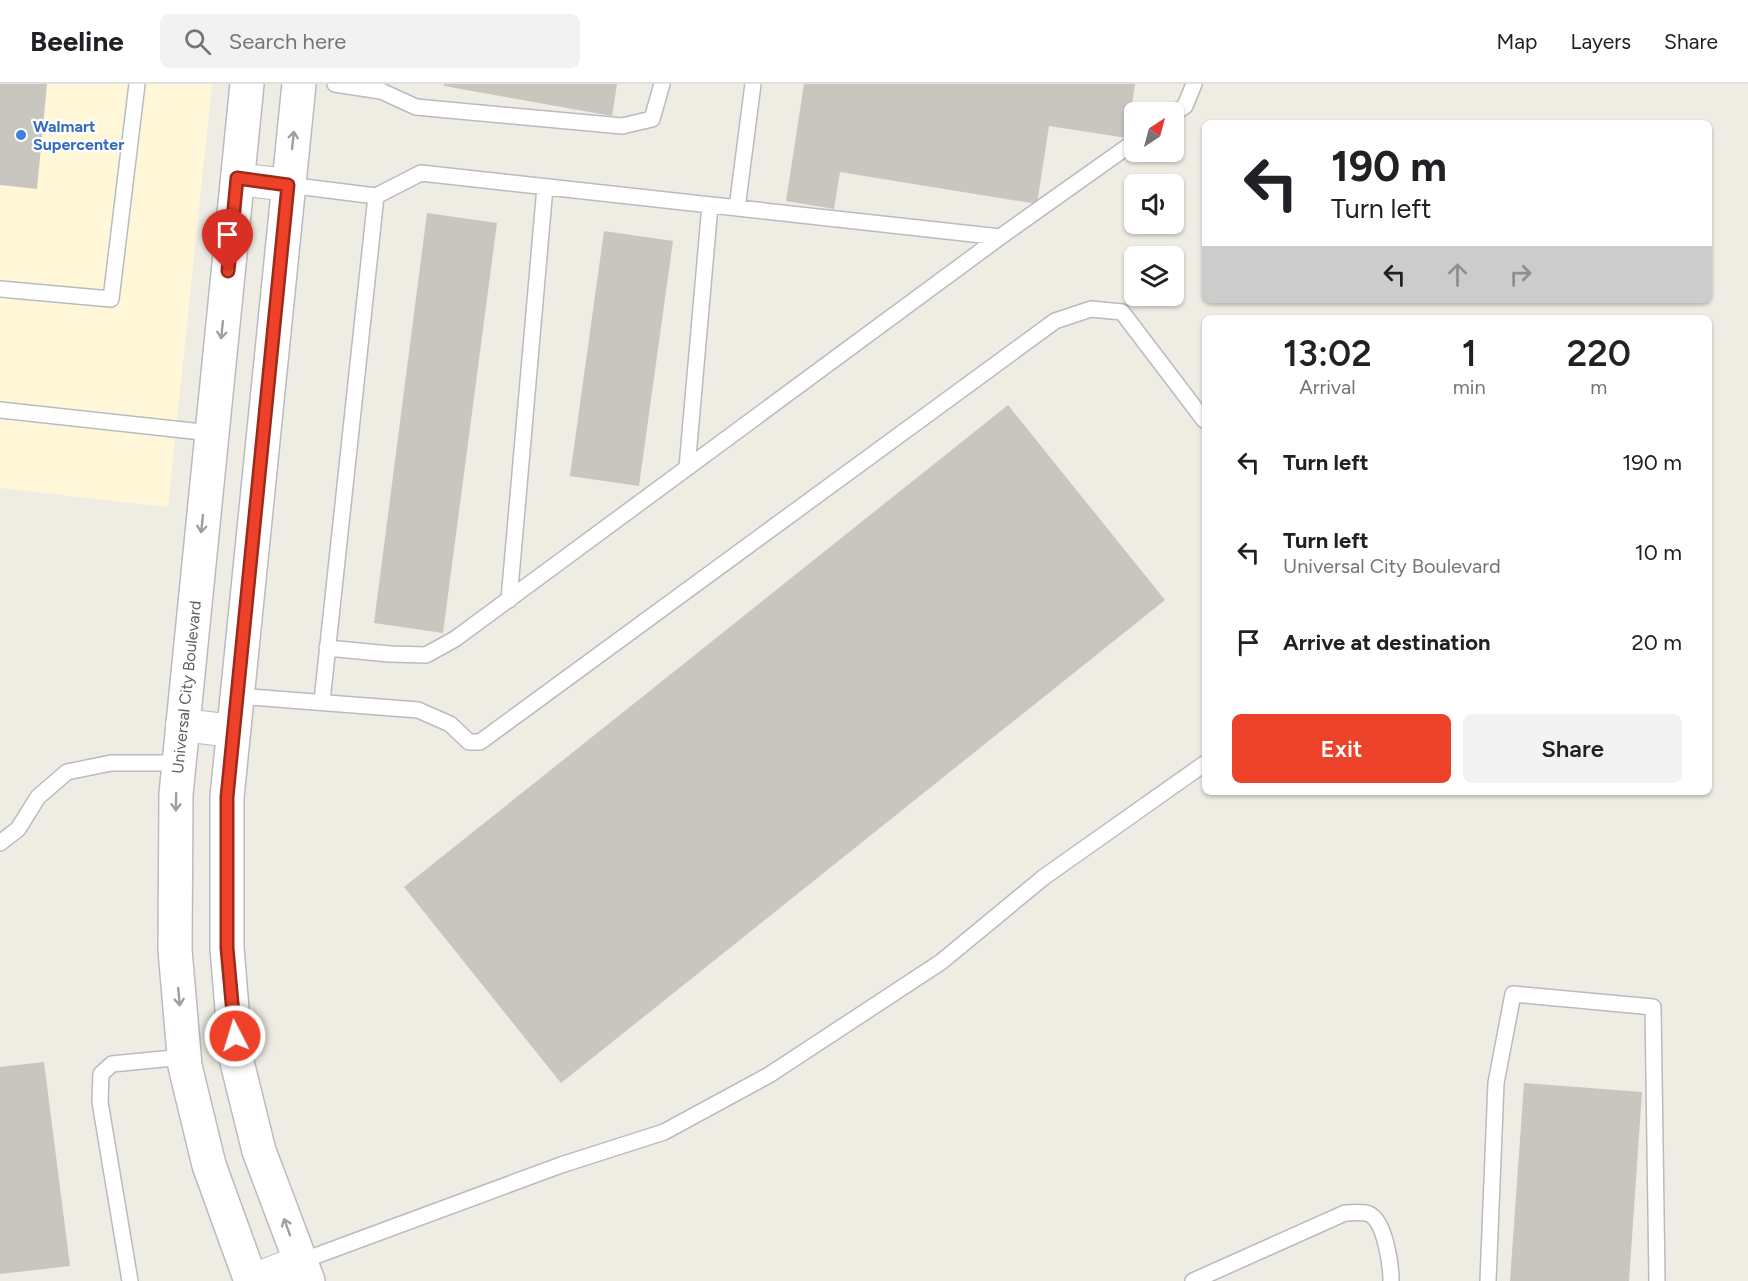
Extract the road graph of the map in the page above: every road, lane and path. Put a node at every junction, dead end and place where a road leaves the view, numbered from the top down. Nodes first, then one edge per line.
1 (137, 84) edge
2 (247, 84) edge
3 (298, 84) edge
4 (334, 84) edge
5 (662, 84) edge
6 (753, 84) edge
7 (1194, 84) edge
8 (1184, 107) edge
9 (1124, 149) edge
10 (237, 178) junction
11 (288, 185) junction
12 (545, 187) junction
13 (376, 196) junction
14 (710, 205) junction
15 (737, 208) junction
16 (1000, 237) junction
17 (0, 290) edge
18 (0, 410) edge
19 (1202, 417) edge
20 (212, 433) junction
21 (687, 468) junction
22 (509, 600) junction
23 (327, 648) junction
24 (238, 696) junction
25 (322, 701) junction
26 (182, 725) junction
27 (234, 731) junction
28 (179, 763) junction
29 (1202, 765) edge
30 (0, 843) edge
31 (184, 1057) junction
32 (304, 1271) edge
33 (130, 1281) edge
34 (251, 1281) edge
35 (1193, 1281) edge
36 (1391, 1281) edge
37 (1488, 1281) edge
38 (1657, 1281) edge

1 - 17 lane
2 - 10 street, Universal City Boulevard
11 -> 3 street
4 - 5 lane
6 - 15 lane
7 - 8 lane
9 - 16 lane
10 - 11 street
10 -> 20 street, Universal City Boulevard
11 - 13 lane
11 - 24 street
12 - 13 lane
12 - 14 lane
12 - 22 lane
13 - 23 lane
14 - 15 lane
14 - 21 lane
15 - 16 lane
16 - 21 lane
18 - 20 lane
19 - 25 lane
20 -> 26 street, Universal City Boulevard
21 - 22 lane
22 - 23 lane
23 - 25 lane
24 - 25 lane
24 - 27 street
26 - 27 street
26 - 28 street, Universal City Boulevard
32 -> 27 street
28 - 30 lane
28 -> 31 street, Universal City Boulevard
29 - 32 lane
31 - 33 lane
31 - 34 street, Universal City Boulevard
32 - 34 street
35 - 36 lane
37 - 38 lane

